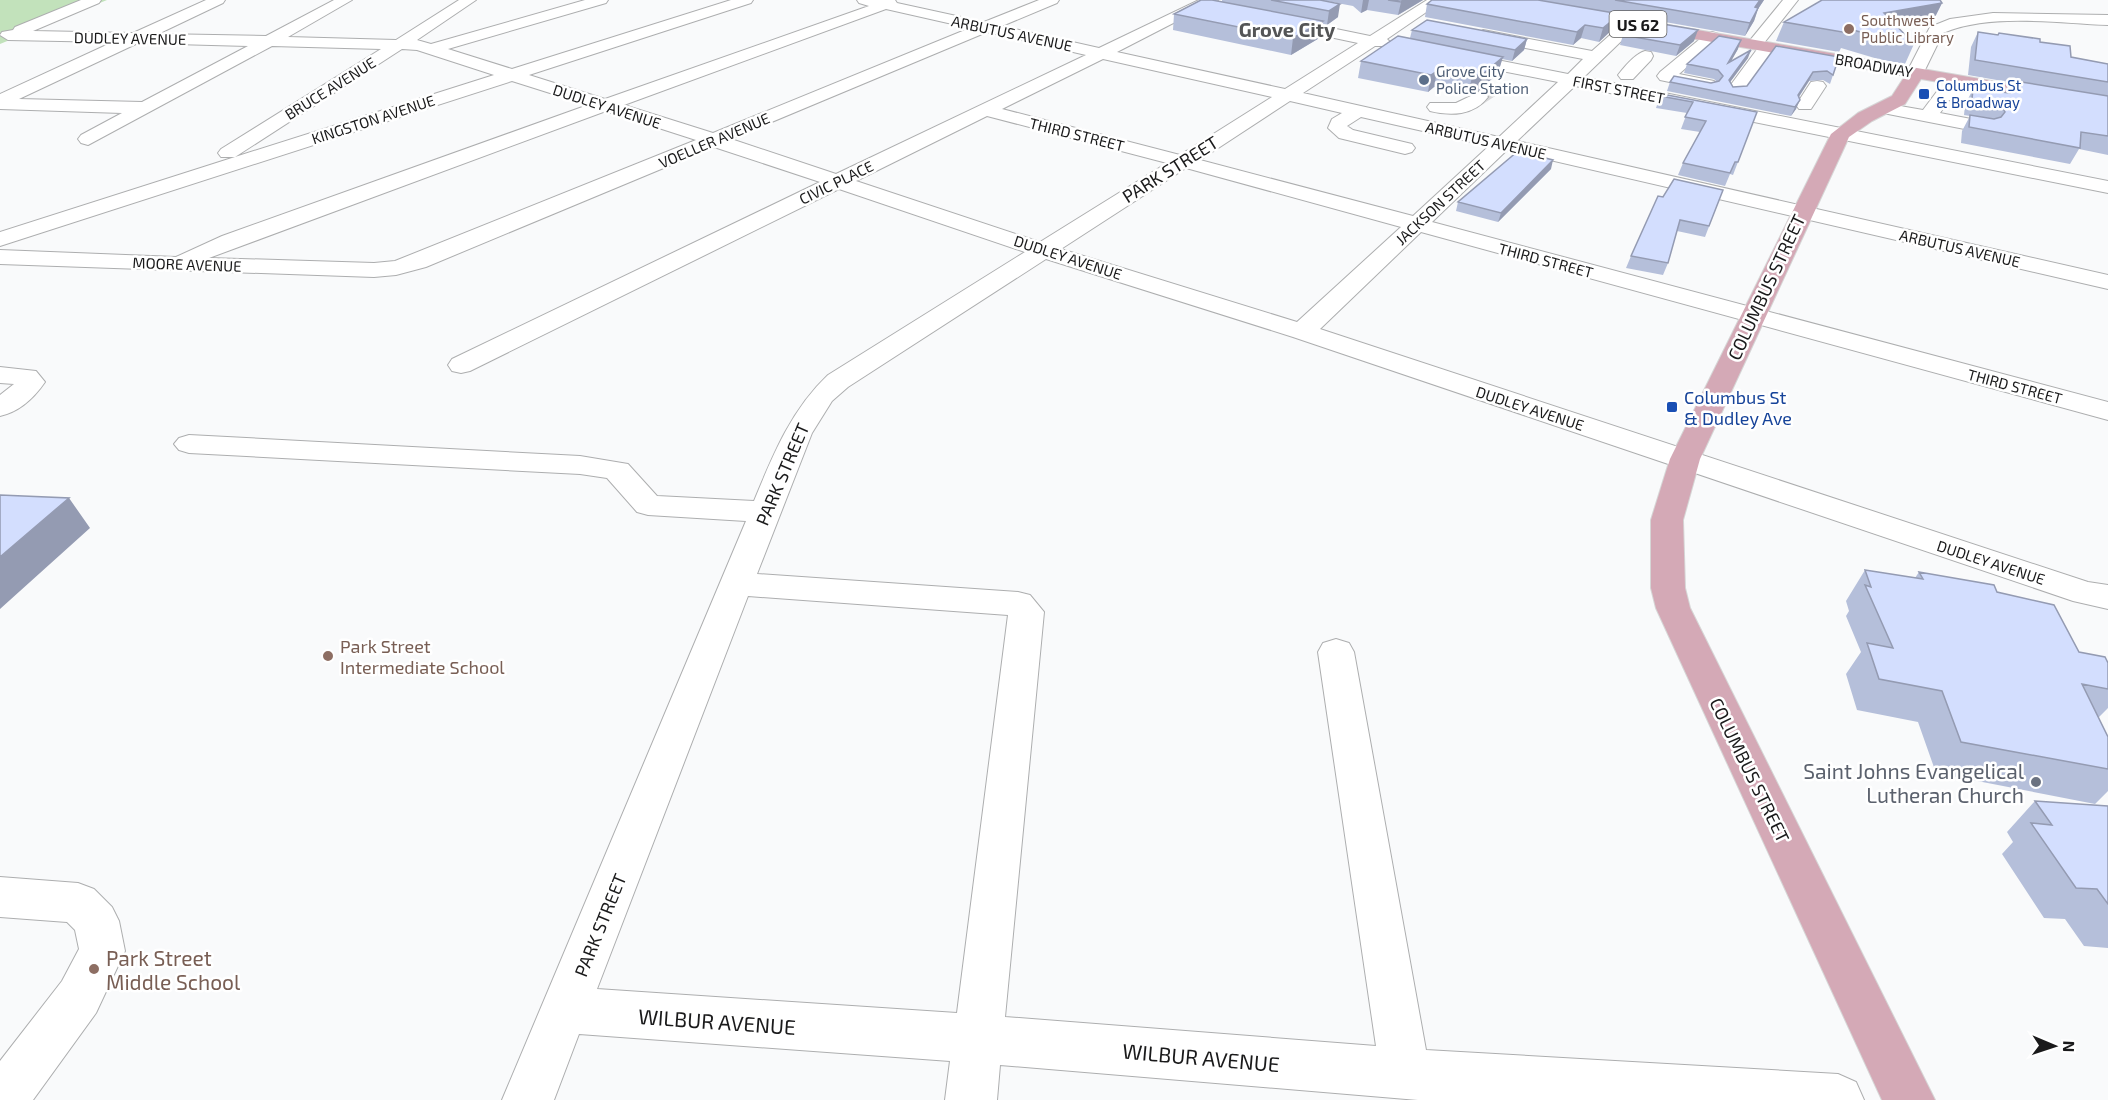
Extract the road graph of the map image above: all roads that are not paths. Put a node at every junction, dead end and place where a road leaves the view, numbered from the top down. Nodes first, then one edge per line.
1 (94, 0) edge
2 (218, 0) edge
3 (345, 0) edge
4 (469, 0) edge
5 (601, 0) edge
6 (746, 0) edge
7 (864, 0) edge
8 (1052, 0) edge
9 (1437, 0) edge
10 (1497, 0) edge
11 (1791, 0) edge
12 (893, 2) edge
13 (2036, 3) dead end
14 (1203, 4) edge
15 (2108, 11) edge
16 (1265, 14) edge
17 (1403, 16) junction
18 (2108, 20) edge
19 (1632, 23) junction
20 (1427, 24) edge
21 (985, 27) junction
22 (1472, 33) edge
23 (4, 37) edge
24 (135, 39) junction
25 (1372, 40) junction
26 (1708, 41) junction
27 (267, 42) junction
28 (400, 45) junction
29 (1395, 45) edge
30 (1761, 45) junction
31 (432, 50) junction
32 (1103, 53) junction
33 (1442, 54) edge
34 (1645, 56) edge
35 (1591, 62) junction
36 (1916, 72) junction
37 (510, 75) junction
38 (1627, 75) junction
39 (1660, 79) junction
40 (1572, 80) junction
41 (1509, 84) tunnel mouth
42 (1818, 86) edge
43 (1999, 87) junction
44 (1736, 90) junction
45 (1557, 93) junction
46 (1286, 94) junction
47 (1759, 95) edge
48 (1479, 97) tunnel mouth
49 (1413, 102) dead end
50 (0, 103) edge
51 (605, 105) junction
52 (2108, 106) edge
53 (1436, 107) junction
54 (145, 108) junction
55 (1883, 108) junction
56 (1825, 109) dead end
57 (984, 110) junction
58 (1358, 111) junction
59 (1928, 116) junction
60 (1843, 123) junction
61 (1414, 124) junction
62 (1985, 127) edge
63 (88, 139) dead end
64 (714, 140) junction
65 (1504, 144) junction
66 (1405, 148) dead end
67 (1182, 161) junction
68 (191, 177) junction
69 (836, 181) junction
70 (2108, 187) edge
71 (1802, 211) junction
72 (1415, 225) junction
73 (0, 239) edge
74 (1041, 250) junction
75 (0, 257) edge
76 (176, 264) junction
77 (374, 270) joint
78 (2108, 282) edge
79 (1752, 316) junction
80 (1302, 332) junction
81 (461, 365) dead end
82 (0, 375) edge
83 (0, 408) edge
84 (2108, 411) edge
85 (189, 444) dead end
86 (1685, 459) junction
87 (766, 512) junction
88 (736, 584) junction
89 (2108, 597) edge
90 (1336, 652) dead end
91 (0, 897) edge
92 (565, 1010) junction
93 (979, 1039) junction
94 (1406, 1074) junction
95 (2, 1100) edge
96 (528, 1100) edge
97 (970, 1100) edge
98 (1838, 1100) edge
99 (1909, 1100) edge

1 - 23 street
2 - 24 street
3 - 27 street
4 - 28 street, BRUCE AVENUE
5 - 31 street
6 - 37 street, KINGSTON AVENUE
7 - 12 street, ARBUTUS AVENUE
8 - 21 street, VOELLER AVENUE
9 - 17 street, PARK STREET
10 - 19 main road, BROADWAY / US 62
11 - 30 street
12 - 21 street, ARBUTUS AVENUE
12 - 51 street
13 - 15 street
14 - 32 street, CIVIC PLACE
16 - 25 street
17 - 20 street
17 - 25 street, PARK STREET
18 - 36 street, COLUMBUS STREET
19 - 26 main road, BROADWAY / US 62
19 - 35 street, JACKSON STREET
21 - 32 street, ARBUTUS AVENUE
21 - 64 street, VOELLER AVENUE
22 - 35 street
23 - 24 street, DUDLEY AVENUE
24 - 27 street, DUDLEY AVENUE
24 - 50 street
25 - 29 street
25 - 46 street, PARK STREET
26 - 30 main road, BROADWAY / US 62
26 - 39 street
27 - 28 street, DUDLEY AVENUE
27 - 54 street
28 - 31 street, DUDLEY AVENUE
28 - 68 street, BRUCE AVENUE
30 - 36 main road, BROADWAY / US 62
30 - 44 street
31 - 37 street, DUDLEY AVENUE
32 - 46 street, ARBUTUS AVENUE
32 - 57 street, CIVIC PLACE
33 - 40 street, FIRST STREET
34 - 38 street
35 - 38 street
35 - 40 street, JACKSON STREET
36 - 43 main road, BROADWAY / US 62
36 - 55 main road, COLUMBUS STREET
37 - 51 street, DUDLEY AVENUE
37 - 68 street, KINGSTON AVENUE
38 - 39 street
39 - 40 street, FIRST STREET
39 - 44 street
39 - 60 street, FIRST STREET
40 - 45 street, JACKSON STREET
41 - 45 street
42 - 56 street
43 - 52 main road, BROADWAY / US 62
43 - 59 street
44 - 47 street
45 - 65 street, JACKSON STREET
46 - 58 street, ARBUTUS AVENUE
46 - 67 street, PARK STREET
48 - 53 street
49 - 53 street
50 - 54 street
51 - 64 street, DUDLEY AVENUE
51 - 76 street
53 - 61 street
54 - 63 street
55 - 59 street
55 - 60 main road, COLUMBUS STREET
57 - 67 street, THIRD STREET
57 - 69 street, CIVIC PLACE
58 - 61 street, ARBUTUS AVENUE
58 - 66 street
59 - 62 street
60 - 70 street, FIRST STREET
60 - 71 main road, COLUMBUS STREET
61 - 65 street, ARBUTUS AVENUE
64 - 69 street, DUDLEY AVENUE
64 - 77 street, VOELLER AVENUE
65 - 71 street, ARBUTUS AVENUE
65 - 72 street, JACKSON STREET
67 - 72 street, THIRD STREET
67 - 74 street, PARK STREET
68 - 73 street, KINGSTON AVENUE
69 - 74 street, DUDLEY AVENUE
69 - 81 street, CIVIC PLACE
71 - 78 street, ARBUTUS AVENUE
71 - 79 main road, COLUMBUS STREET
72 - 79 street, THIRD STREET
72 - 80 street, JACKSON STREET
74 - 80 street, DUDLEY AVENUE
74 - 87 street, PARK STREET
75 - 76 street, MOORE AVENUE
76 - 77 street, MOORE AVENUE
79 - 84 street, THIRD STREET
79 - 86 main road, COLUMBUS STREET
80 - 86 street, DUDLEY AVENUE
82 - 83 street
85 - 87 street
86 - 89 street, DUDLEY AVENUE
86 - 99 main road, COLUMBUS STREET
87 - 88 street, PARK STREET
88 - 92 street, PARK STREET
88 - 93 street
90 - 94 street
91 - 95 street
92 - 93 street, WILBUR AVENUE
92 - 96 street, PARK STREET
93 - 94 street, WILBUR AVENUE
93 - 97 street
94 - 98 street, WILBUR AVENUE

